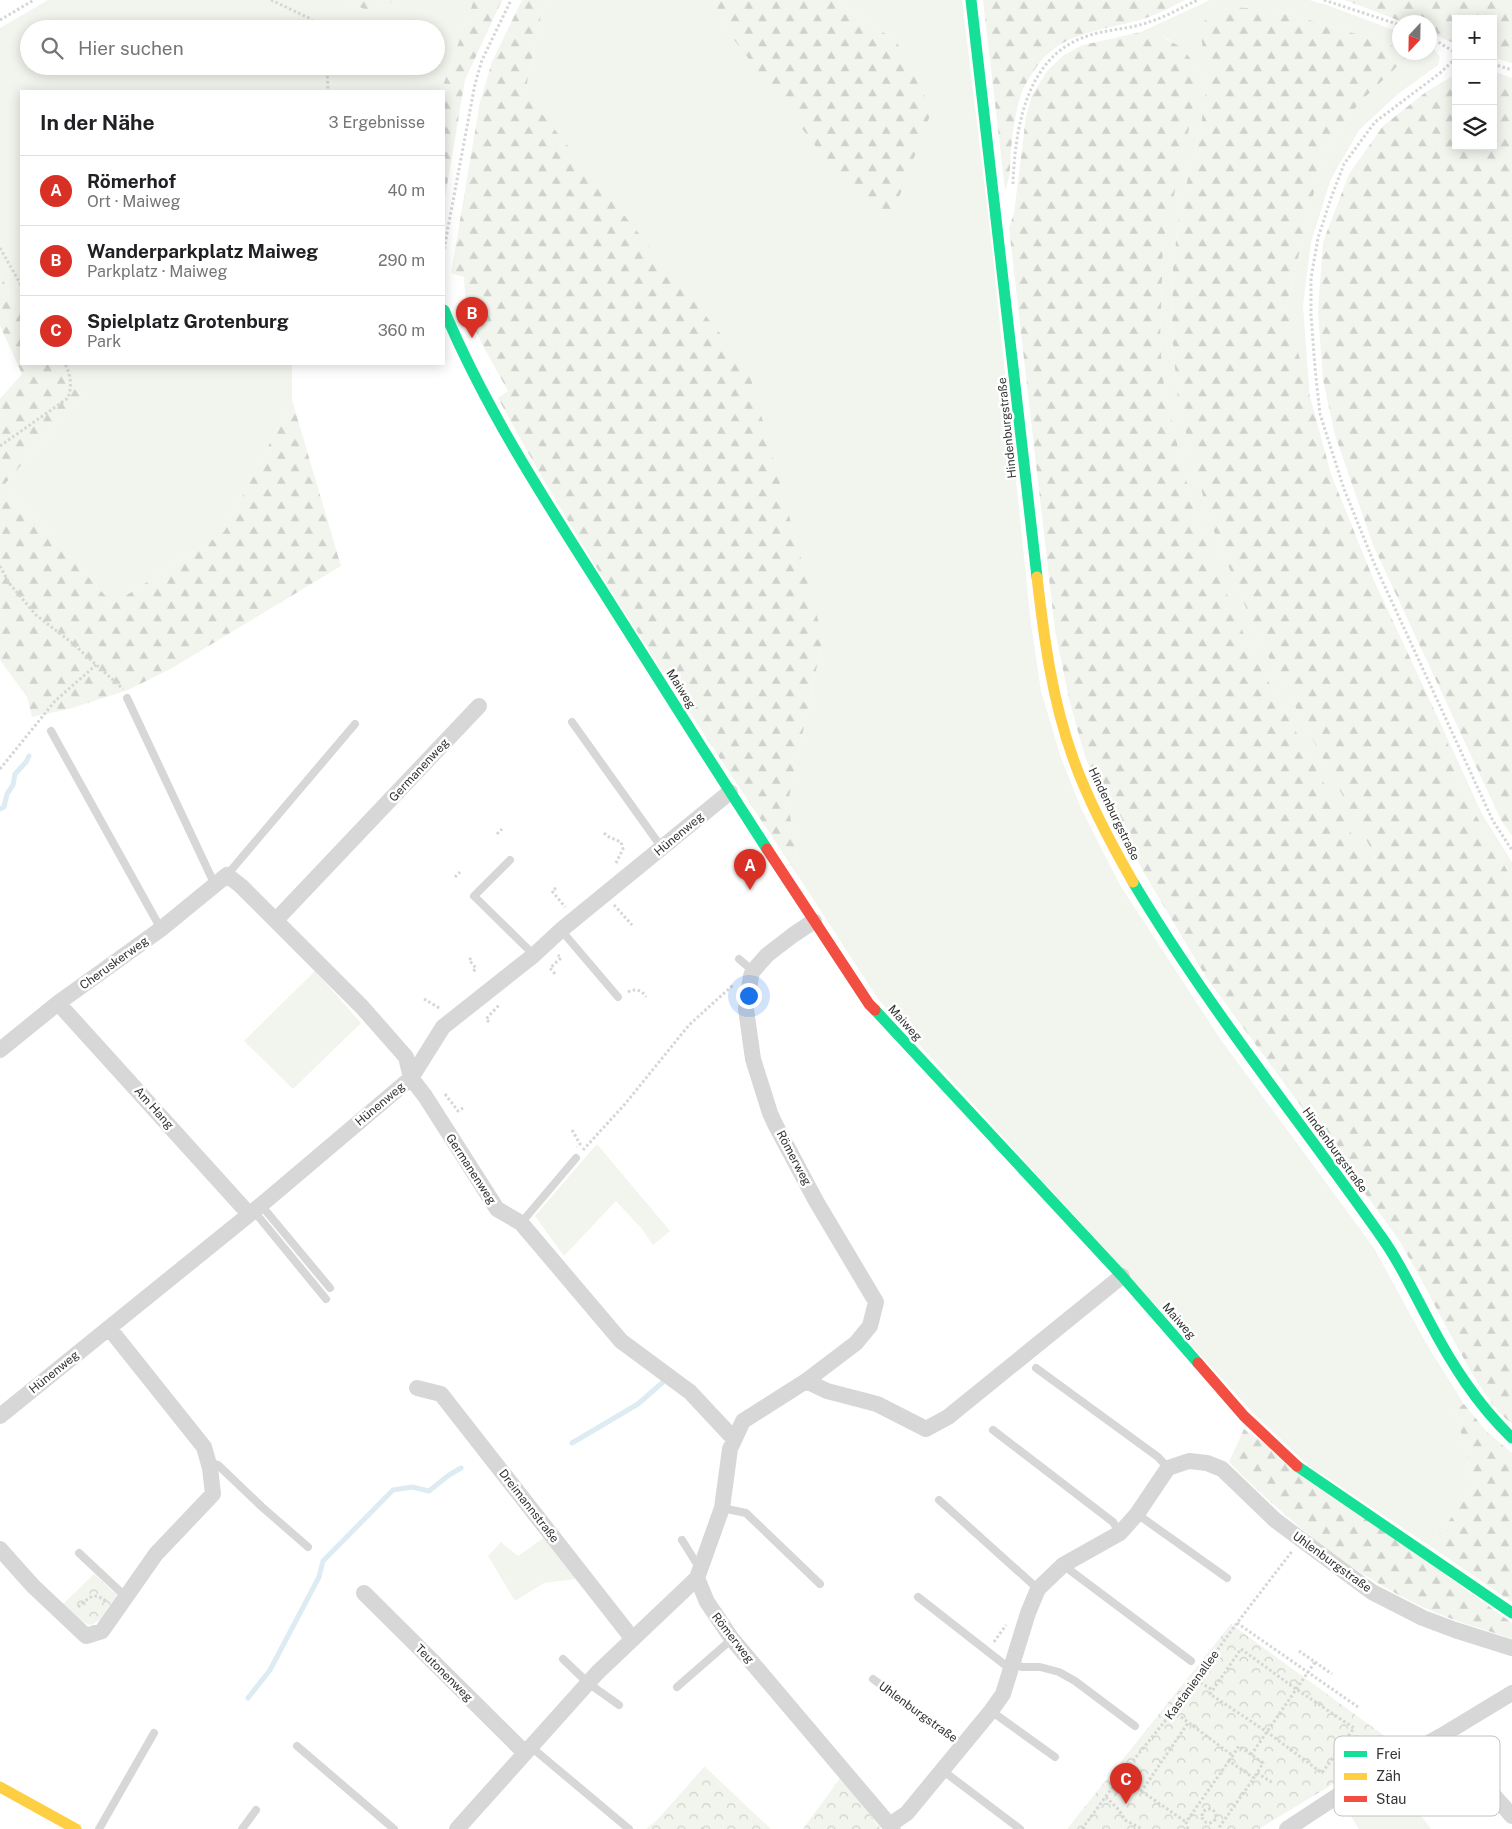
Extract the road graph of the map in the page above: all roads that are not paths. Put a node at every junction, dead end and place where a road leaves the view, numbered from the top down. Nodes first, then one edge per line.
1 (970, 0) edge
2 (445, 312) edge
3 (127, 698) road end
4 (478, 706) dead end
5 (572, 722) dead end
6 (355, 724) dead end
7 (51, 731) dead end
8 (730, 792) junction
9 (662, 848) junction
10 (510, 860) dead end
11 (221, 880) junction
12 (276, 920) junction
13 (814, 921) junction
14 (161, 928) junction
15 (561, 930) junction
16 (534, 955) junction
17 (739, 959) dead end
18 (752, 973) junction
19 (622, 996) road end
20 (58, 1003) junction
21 (0, 1050) edge
22 (411, 1078) junction
23 (576, 1158) road end
24 (254, 1210) junction
25 (522, 1223) junction
26 (1122, 1276) junction
27 (330, 1288) dead end
28 (326, 1299) dead end
29 (108, 1328) junction
30 (1036, 1368) dead end
31 (806, 1381) junction
32 (417, 1388) dead end
33 (0, 1416) edge
34 (993, 1430) dead end
35 (734, 1438) junction
36 (1512, 1438) edge
37 (209, 1462) junction
38 (1168, 1468) junction
39 (939, 1500) dead end
40 (722, 1508) junction
41 (1137, 1514) junction
42 (1120, 1532) junction
43 (682, 1540) dead end
44 (308, 1547) dead end
45 (0, 1549) edge
46 (79, 1553) dead end
47 (1063, 1565) junction
48 (699, 1573) junction
49 (1227, 1578) dead end
50 (820, 1584) dead end
51 (1038, 1589) junction
52 (364, 1593) dead end
53 (918, 1597) dead end
54 (122, 1603) junction
55 (1512, 1613) edge
56 (632, 1638) junction
57 (732, 1639) junction
58 (1512, 1648) edge
59 (563, 1659) dead end
60 (1191, 1661) dead end
61 (1012, 1665) junction
62 (873, 1679) dead end
63 (588, 1683) junction
64 (677, 1688) dead end
65 (1512, 1692) edge
66 (619, 1705) dead end
67 (991, 1711) junction
68 (1135, 1726) dead end
69 (154, 1733) dead end
70 (1441, 1736) edge
71 (963, 1745) junction
72 (297, 1746) dead end
73 (528, 1750) junction
74 (1055, 1757) dead end
75 (942, 1770) junction
76 (0, 1787) edge
77 (1334, 1798) edge
78 (1500, 1802) edge
79 (256, 1810) dead end
80 (1512, 1816) edge
81 (892, 1827) edge
82 (76, 1829) edge
83 (99, 1829) edge
84 (242, 1829) edge
85 (394, 1829) edge
86 (457, 1829) edge
87 (629, 1829) edge
88 (1020, 1829) edge
89 (1287, 1829) edge

1 - 36 street, Hindenburgstraße
2 - 8 street, Maiweg
3 - 11 lane
4 - 12 street, Germanenweg
5 - 9 lane
6 - 11 lane
7 - 14 lane
8 - 9 street, Hünenweg
8 - 13 street, Maiweg
9 - 15 street, Hünenweg
10 - 16 lane
11 - 12 street, Germanenweg
11 - 14 street, Cheruskerweg
12 - 22 street, Germanenweg
13 - 18 street
13 - 26 street, Maiweg
14 - 20 street, Cheruskerweg
15 - 16 street, Hünenweg
15 - 19 lane
16 - 22 street, Hünenweg
17 - 18 lane
18 - 31 street, Römerweg
20 - 21 street, Cheruskerweg
20 - 24 street, Am Hang
22 - 24 street, Hünenweg
22 - 25 street, Germanenweg
23 - 25 lane
24 - 27 lane
24 - 28 lane
24 - 29 street, Hünenweg
25 - 35 street, Germanenweg
26 - 31 street
26 - 55 street, Maiweg
29 - 33 street, Hünenweg
29 - 37 street
30 - 38 lane
31 - 35 street, Römerweg
32 - 56 street, Dreimannstraße
34 - 42 lane
35 - 40 street, Römerweg
37 - 44 lane
37 - 54 street
38 - 41 street, Uhlenburgstraße
38 - 58 street, Uhlenburgstraße
39 - 51 lane
40 - 48 street, Römerweg
40 - 50 lane
41 - 42 street, Uhlenburgstraße
41 - 49 lane
42 - 47 street, Uhlenburgstraße
43 - 48 lane
45 - 54 street
46 - 54 lane
47 - 51 street, Uhlenburgstraße
47 - 60 lane
48 - 56 street
48 - 57 street, Römerweg
51 - 61 street, Uhlenburgstraße
52 - 73 street, Teutonenweg
53 - 61 lane
56 - 63 street
57 - 64 lane
57 - 81 street, Römerweg
59 - 63 lane
61 - 67 street, Uhlenburgstraße
61 - 68 lane
62 - 71 lane, Uhlenburgstraße
63 - 66 lane
63 - 73 street
65 - 70 street
67 - 71 street, Uhlenburgstraße
67 - 74 lane
69 - 83 lane
71 - 75 street, Uhlenburgstraße
72 - 85 lane
73 - 86 street
73 - 87 lane
75 - 81 street, Uhlenburgstraße
75 - 88 lane
76 - 82 street
77 - 89 street
78 - 80 street
79 - 84 lane

